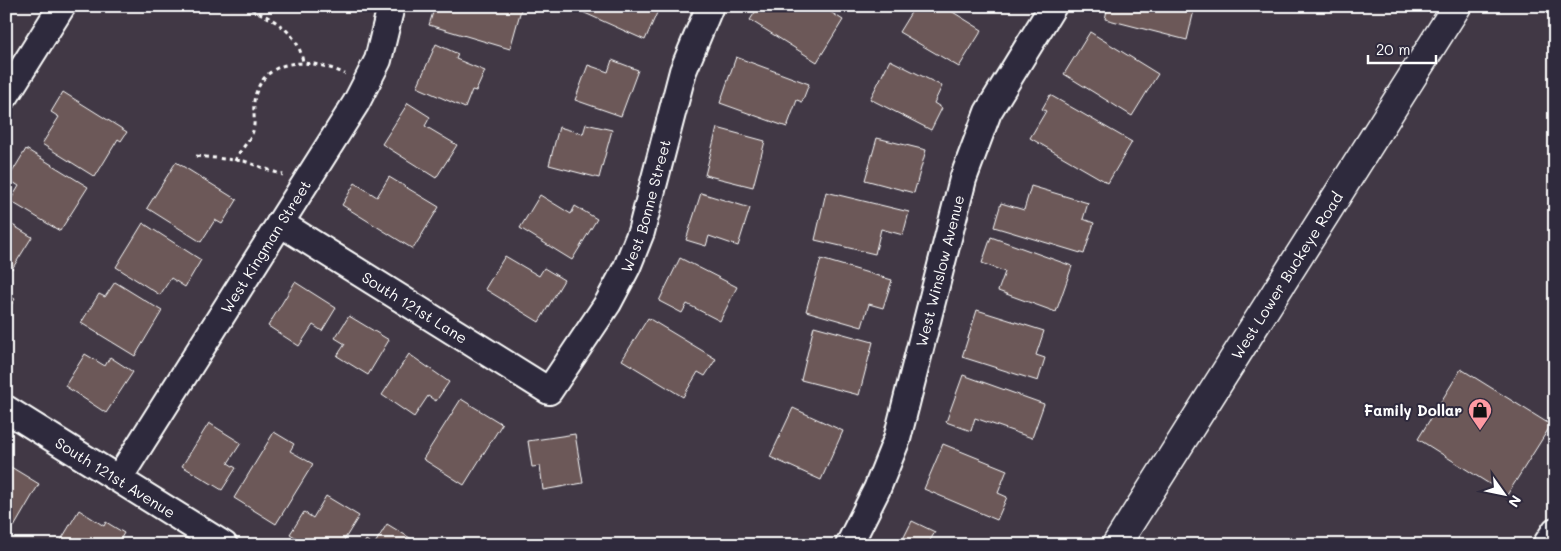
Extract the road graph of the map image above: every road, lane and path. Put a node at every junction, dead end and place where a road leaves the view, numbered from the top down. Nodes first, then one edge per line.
1 (62, 6) edge
2 (244, 6) edge
3 (391, 6) edge
4 (710, 6) edge
5 (1053, 6) edge
6 (1457, 6) edge
7 (303, 64) junction
8 (366, 85) junction
9 (6, 95) edge
10 (196, 156) dead end
11 (235, 160) junction
12 (303, 186) junction
13 (280, 223) junction
14 (549, 391) joint
15 (6, 409) edge
16 (119, 478) junction
17 (1555, 531) edge
18 (224, 545) edge
19 (849, 545) edge
20 (1116, 545) edge
21 (1546, 545) edge

1 - 9 street
2 - 7 path
3 - 8 street, West Kingman Street
4 - 14 street, West Bonne Street
5 - 19 street, West Winslow Avenue
6 - 20 main road, West Lower Buckeye Road
7 - 8 path
7 - 11 path
8 - 12 street, West Kingman Street
10 - 11 path
11 - 12 path
12 - 13 street, West Kingman Street
13 - 14 street, South 121st Lane
13 - 16 street, West Kingman Street
15 - 16 street, South 121st Avenue
16 - 18 street, South 121st Avenue
17 - 21 street

